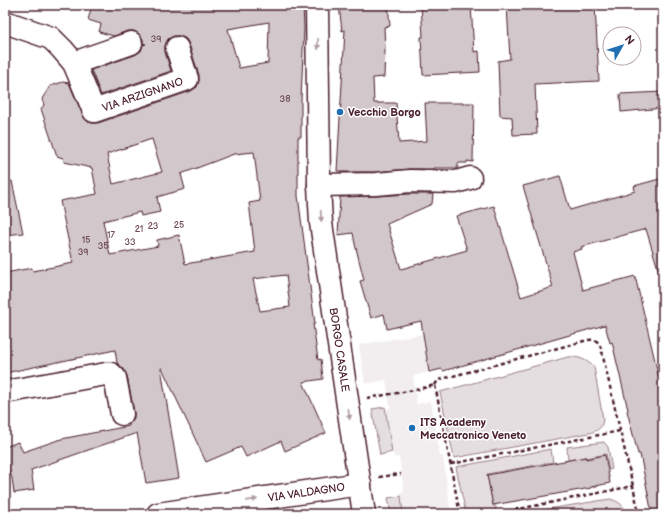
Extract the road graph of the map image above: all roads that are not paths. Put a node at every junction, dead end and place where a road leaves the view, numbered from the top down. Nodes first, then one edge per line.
1 (317, 5) edge
2 (5, 22) edge
3 (131, 43) dead end
4 (177, 48) dead end
5 (74, 63) junction
6 (470, 178) dead end
7 (319, 185) junction
8 (5, 392) edge
9 (122, 414) dead end
10 (370, 481) junction
11 (158, 514) edge
12 (364, 514) edge

1 -> 7 street, BORGO CASALE
2 - 5 street, VIA ARZIGNANO
3 - 5 street
4 - 5 street, VIA ARZIGNANO
6 - 7 street
7 -> 10 street, BORGO CASALE
8 - 9 street
11 -> 10 street, VIA VALDAGNO
10 - 12 street, BORGO CASALE

